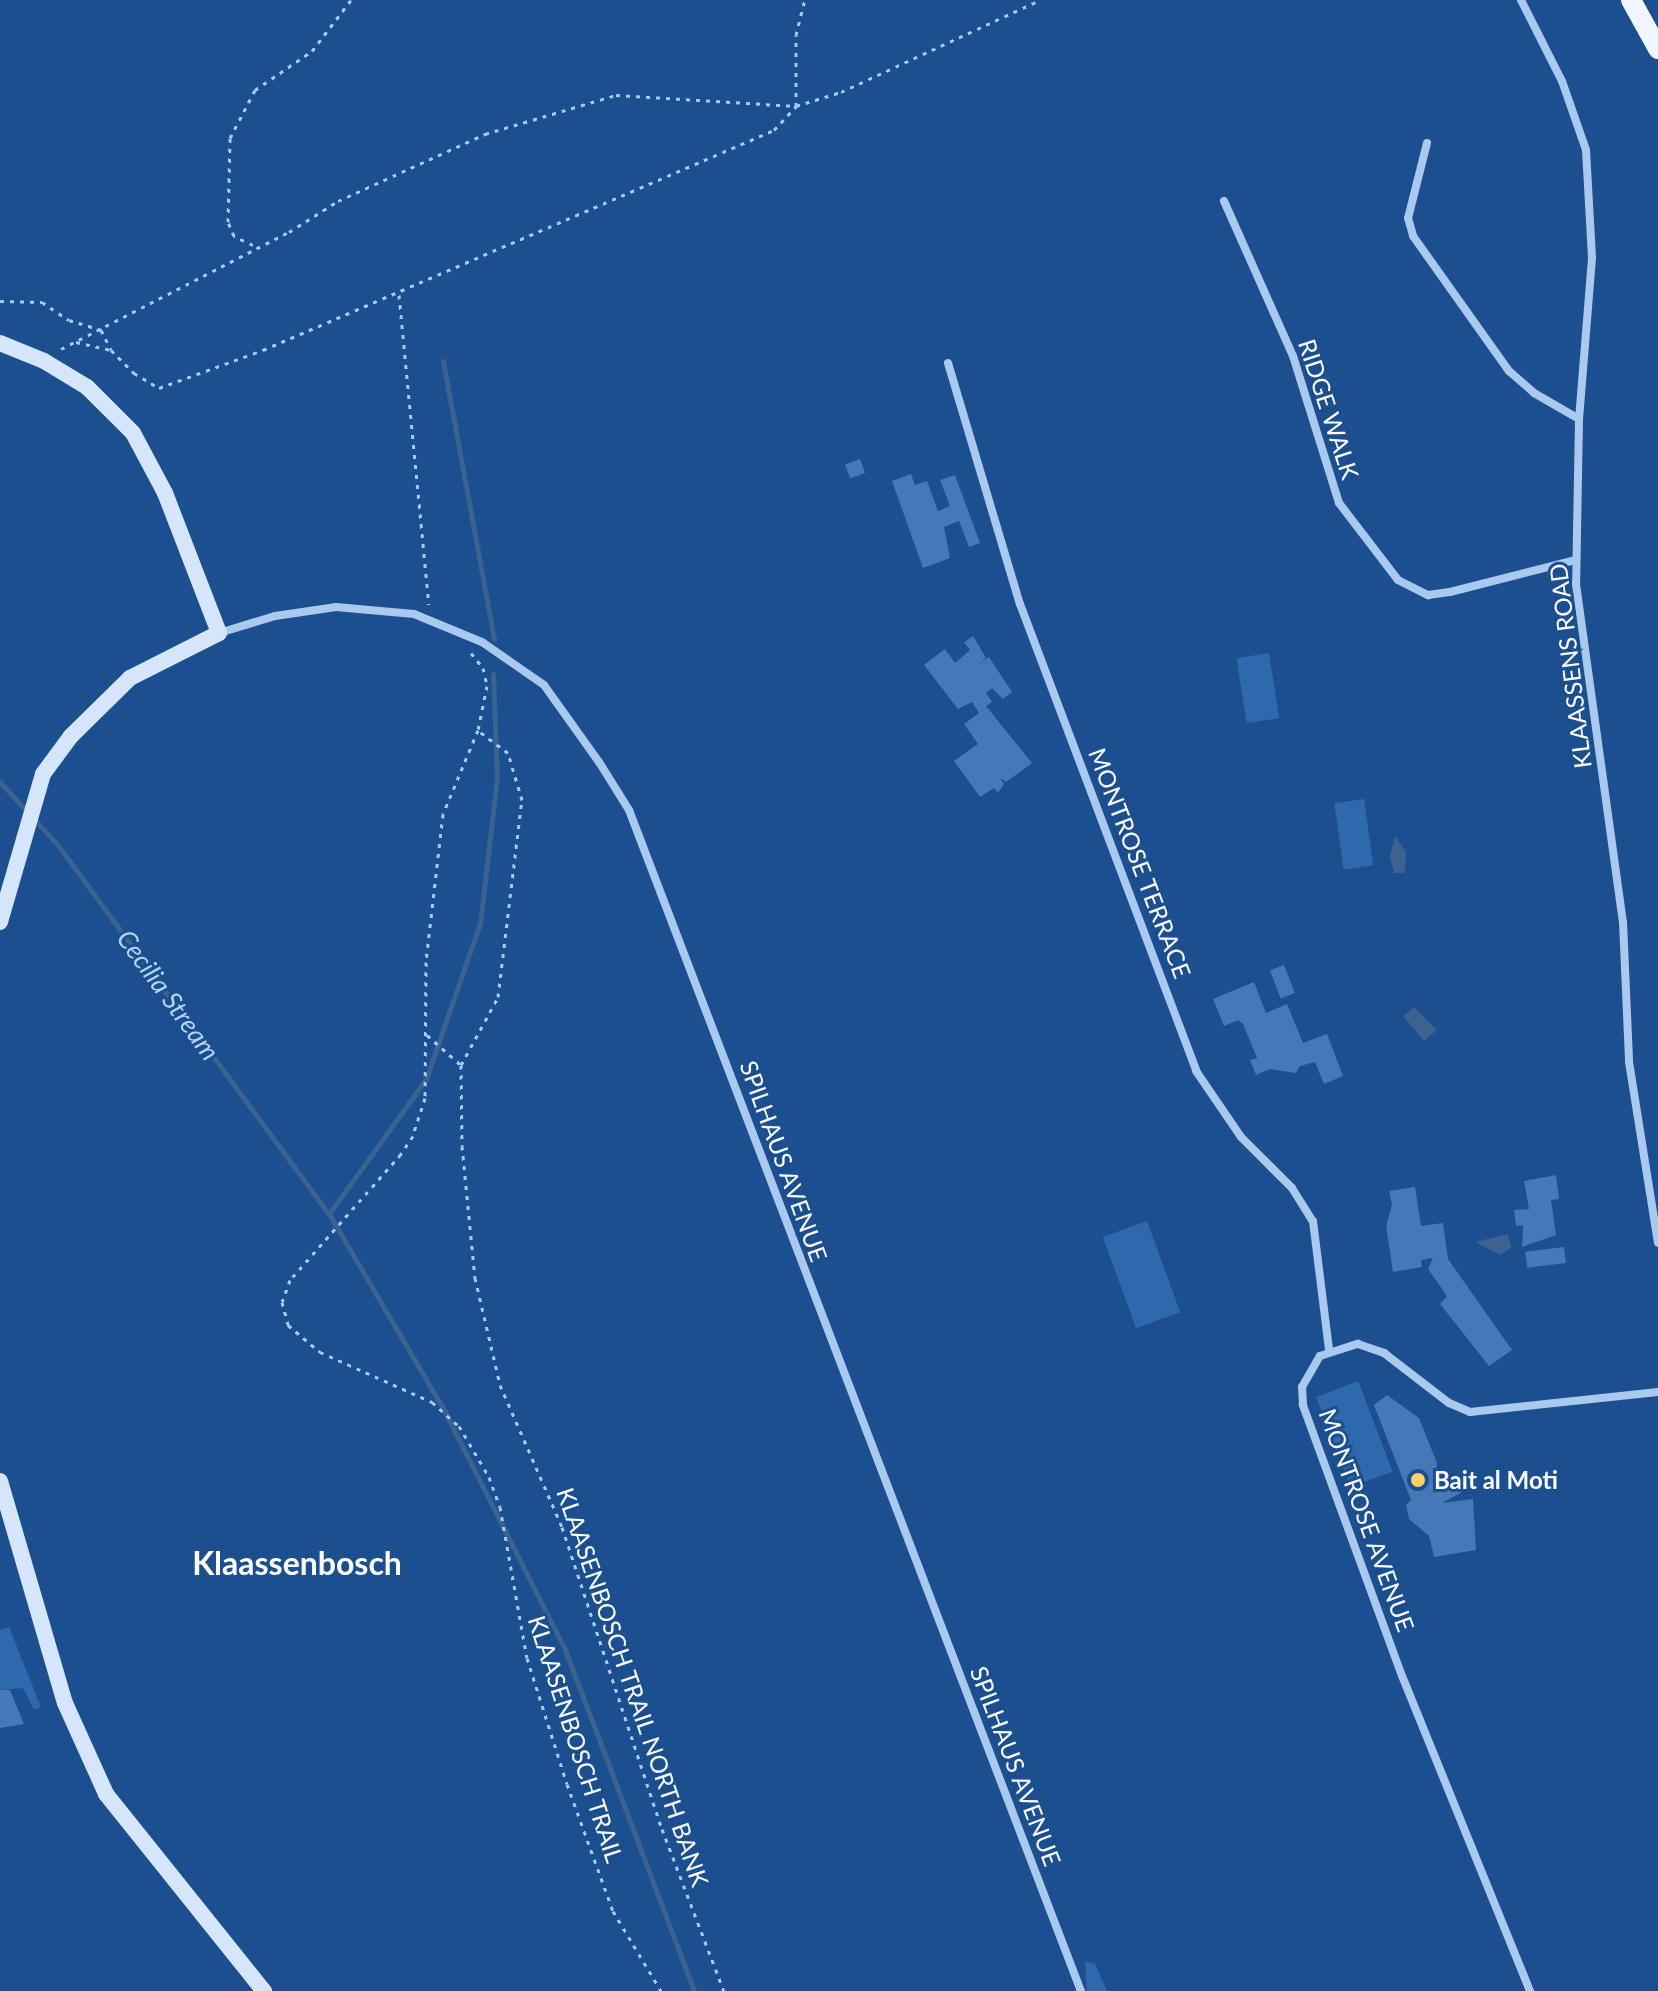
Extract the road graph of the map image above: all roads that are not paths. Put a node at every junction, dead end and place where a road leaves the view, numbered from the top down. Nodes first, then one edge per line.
1 (1521, 0) edge
2 (1631, 0) edge
3 (1658, 49) edge
4 (1427, 143) dead end
5 (1224, 201) dead end
6 (0, 343) edge
7 (948, 363) dead end
8 (1579, 419) junction
9 (1576, 560) junction
10 (219, 633) junction
11 (0, 922) edge
12 (1658, 1243) edge
13 (1329, 1350) junction
14 (1658, 1392) edge
15 (0, 1481) edge
16 (3, 1510) edge
17 (264, 1991) edge
18 (1081, 1991) edge
19 (1530, 1991) edge

1 - 8 street, KLAASSENS ROAD
2 - 3 main road
4 - 8 street
5 - 9 street, RIDGE WALK
6 - 10 street
7 - 13 street, MONTROSE TERRACE
8 - 9 street, KLAASSENS ROAD
9 - 12 street, KLAASSENS ROAD
10 - 11 street
10 - 18 street, SPILHAUS AVENUE
13 - 14 street
13 - 19 street, MONTROSE AVENUE
15 - 16 street
16 - 17 street

